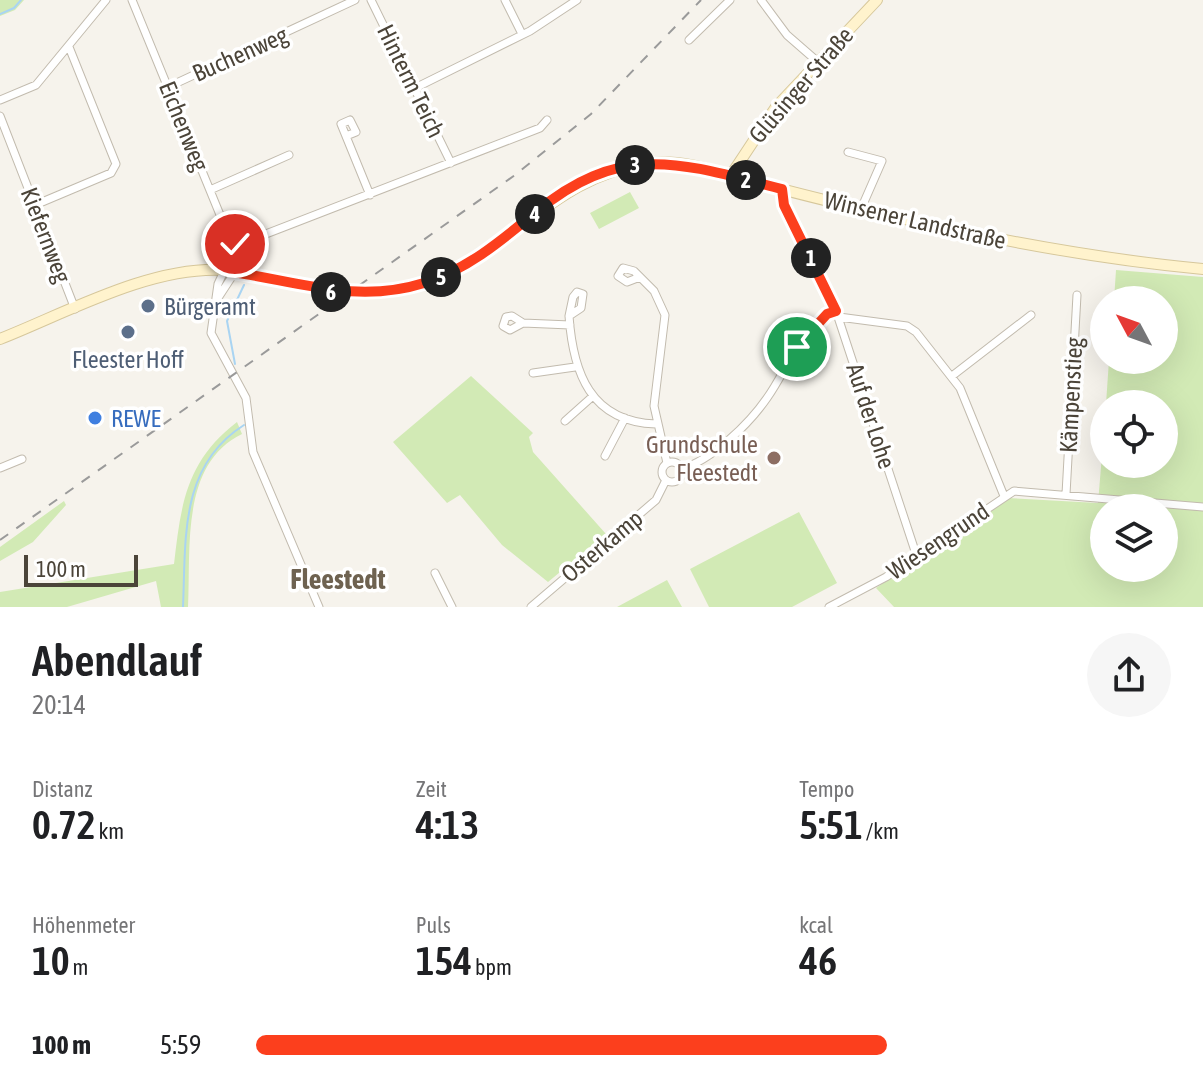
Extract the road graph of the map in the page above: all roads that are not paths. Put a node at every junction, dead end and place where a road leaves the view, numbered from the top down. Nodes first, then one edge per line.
1 (106, 0) edge
2 (132, 0) edge
3 (355, 0) edge
4 (371, 0) edge
5 (505, 0) edge
6 (577, 0) edge
7 (730, 0) edge
8 (761, 0) edge
9 (877, 0) edge
10 (522, 34) junction
11 (689, 40) dead end
12 (69, 47) junction
13 (818, 62) junction
14 (168, 87) junction
15 (415, 88) junction
16 (0, 100) edge
17 (0, 116) edge
18 (547, 120) dead end
19 (346, 136) dead end
20 (848, 152) dead end
21 (289, 155) dead end
22 (451, 163) junction
23 (731, 175) junction
24 (782, 189) junction
25 (210, 190) junction
26 (370, 195) junction
27 (35, 205) junction
28 (861, 209) junction
29 (240, 249) junction
30 (1203, 269) edge
31 (228, 271) junction
32 (640, 277) dead end
33 (1077, 295) dead end
34 (75, 309) junction
35 (838, 314) junction
36 (1031, 315) dead end
37 (569, 316) dead end
38 (523, 323) dead end
39 (570, 325) junction
40 (0, 339) edge
41 (575, 367) junction
42 (533, 373) dead end
43 (952, 376) junction
44 (593, 396) junction
45 (625, 418) junction
46 (565, 421) dead end
47 (656, 424) junction
48 (605, 456) dead end
49 (22, 459) dead end
50 (667, 463) junction
51 (0, 468) edge
52 (681, 469) junction
53 (666, 480) junction
54 (1066, 494) junction
55 (1004, 496) junction
56 (1203, 507) edge
57 (917, 557) junction
58 (435, 573) dead end
59 (319, 607) edge
60 (452, 607) edge
61 (531, 607) edge
62 (829, 607) edge

1 - 12 street
2 - 14 street, Eichenweg
3 - 14 street, Buchenweg
4 - 15 street, Hinterm Teich
5 - 10 street
6 - 10 street
7 - 11 street
8 - 13 street
9 - 13 street, Glüsinger Straße
10 - 15 street
12 - 16 street
12 - 27 street
13 - 23 street, Glüsinger Straße
14 - 25 street, Eichenweg
15 - 22 street, Hinterm Teich
17 - 27 street, Kiefernweg
18 - 22 street
19 - 26 street
20 - 28 street
21 - 25 street
22 - 26 street
23 - 24 street, Winsener Landstraße
23 - 31 street, Winsener Landstraße
24 - 28 street, Winsener Landstraße
24 - 35 street, Auf der Lohe
25 - 29 street, Eichenweg
26 - 29 street
27 - 34 street, Kiefernweg
28 - 30 street, Winsener Landstraße
29 - 31 street
31 - 34 street, Winsener Landstraße
31 - 59 street
32 - 47 street
33 - 54 street, Kämpenstieg
34 - 40 street, Winsener Landstraße
35 - 43 street
35 - 52 street, Osterkamp
35 - 57 street, Auf der Lohe
36 - 43 street
37 - 39 street
38 - 39 street
39 - 41 street
41 - 42 street
41 - 44 street
43 - 55 street
44 - 45 street
44 - 46 street
45 - 47 street
45 - 48 street
47 - 50 street
49 - 51 street
50 - 52 street
50 - 53 street
52 - 53 street, Osterkamp
53 - 61 street, Osterkamp
54 - 55 street
54 - 56 street
55 - 57 street, Wiesengrund
57 - 62 street, Wiesengrund
58 - 60 street

